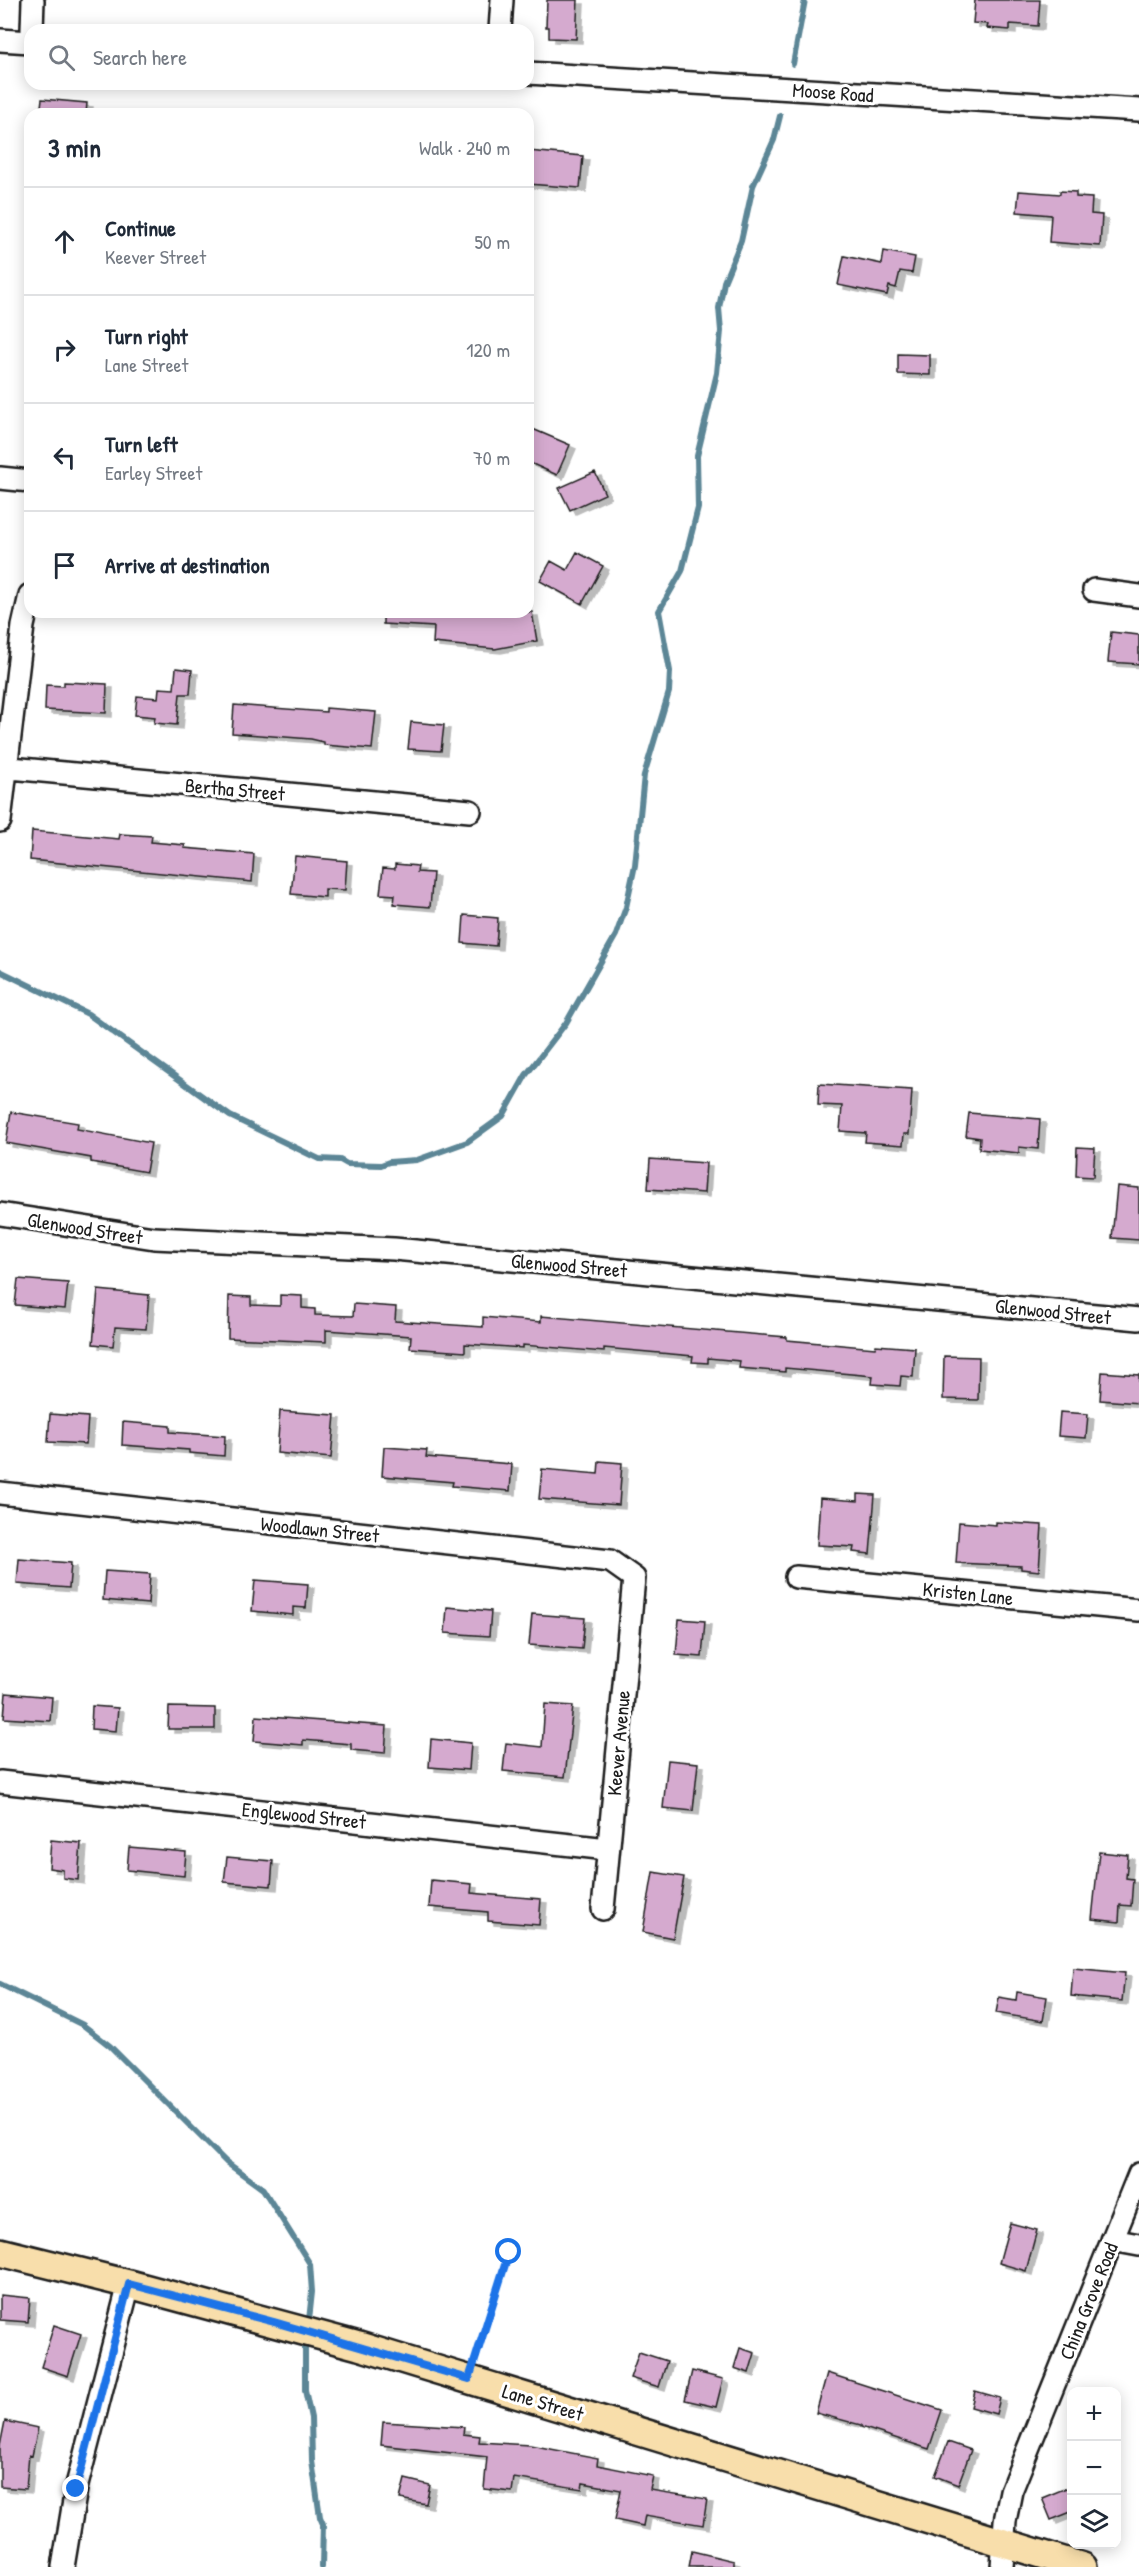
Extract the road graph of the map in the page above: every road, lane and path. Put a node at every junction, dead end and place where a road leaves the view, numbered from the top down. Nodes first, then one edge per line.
1 (33, 0) edge
2 (502, 0) edge
3 (32, 24) edge
4 (500, 24) edge
5 (0, 40) edge
6 (24, 42) edge
7 (534, 73) edge
8 (1139, 110) edge
9 (0, 478) edge
10 (24, 480) edge
11 (1094, 590) dead end
12 (1139, 596) edge
13 (25, 618) edge
14 (3, 767) edge
15 (470, 811) dead end
16 (0, 821) edge
17 (0, 1214) edge
18 (1139, 1319) edge
19 (0, 1493) edge
20 (796, 1576) dead end
21 (634, 1578) joint
22 (1139, 1610) edge
23 (0, 1782) edge
24 (608, 1849) junction
25 (603, 1909) dead end
26 (1139, 2174) edge
27 (1112, 2240) junction
28 (1139, 2245) edge
29 (0, 2252) edge
30 (509, 2252) dead end
31 (129, 2284) junction
32 (469, 2379) junction
33 (1002, 2555) edge
34 (63, 2567) edge
35 (1083, 2567) edge

1 - 3 street
2 - 4 street
5 - 6 street
7 - 8 street, Moose Road
9 - 10 street
11 - 12 street
13 - 14 street
14 - 15 street, Bertha Street
14 - 16 street
17 - 18 street, Glenwood Street
19 - 21 street, Woodlawn Street
20 - 22 street, Kristen Lane
21 - 24 street, Keever Avenue
23 - 24 street, Englewood Street
24 - 25 street, Keever Avenue
26 - 27 street, China Grove Road
27 - 28 street
27 - 33 street, China Grove Road
29 - 31 main road, Lane Street
30 - 32 path
31 - 32 main road, Lane Street
31 - 34 street
32 - 33 main road, Lane Street
33 - 35 main road, Lane Street

